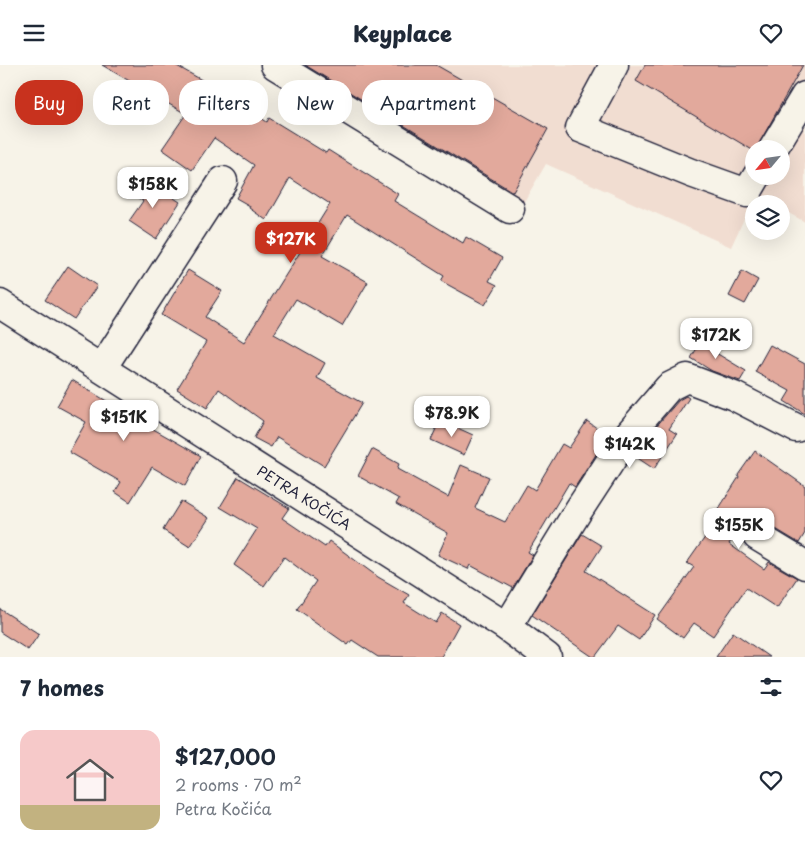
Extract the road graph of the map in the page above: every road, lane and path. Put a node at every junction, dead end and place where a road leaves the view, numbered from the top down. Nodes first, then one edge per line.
1 (275, 65) edge
2 (614, 65) edge
3 (805, 96) edge
4 (778, 140) edge
5 (223, 181) dead end
6 (752, 185) edge
7 (510, 209) dead end
8 (0, 304) edge
9 (102, 368) junction
10 (796, 428) dead end
11 (757, 536) dead end
12 (805, 565) edge
13 (507, 627) junction
14 (546, 657) edge

1 - 7 street
2 - 6 street
3 - 4 street
5 - 9 street
8 - 9 street, PETRA KOČIĆA
9 - 13 street, PETRA KOČIĆA
10 - 13 street
11 - 12 street
13 - 14 street, PETRA KOČIĆA

